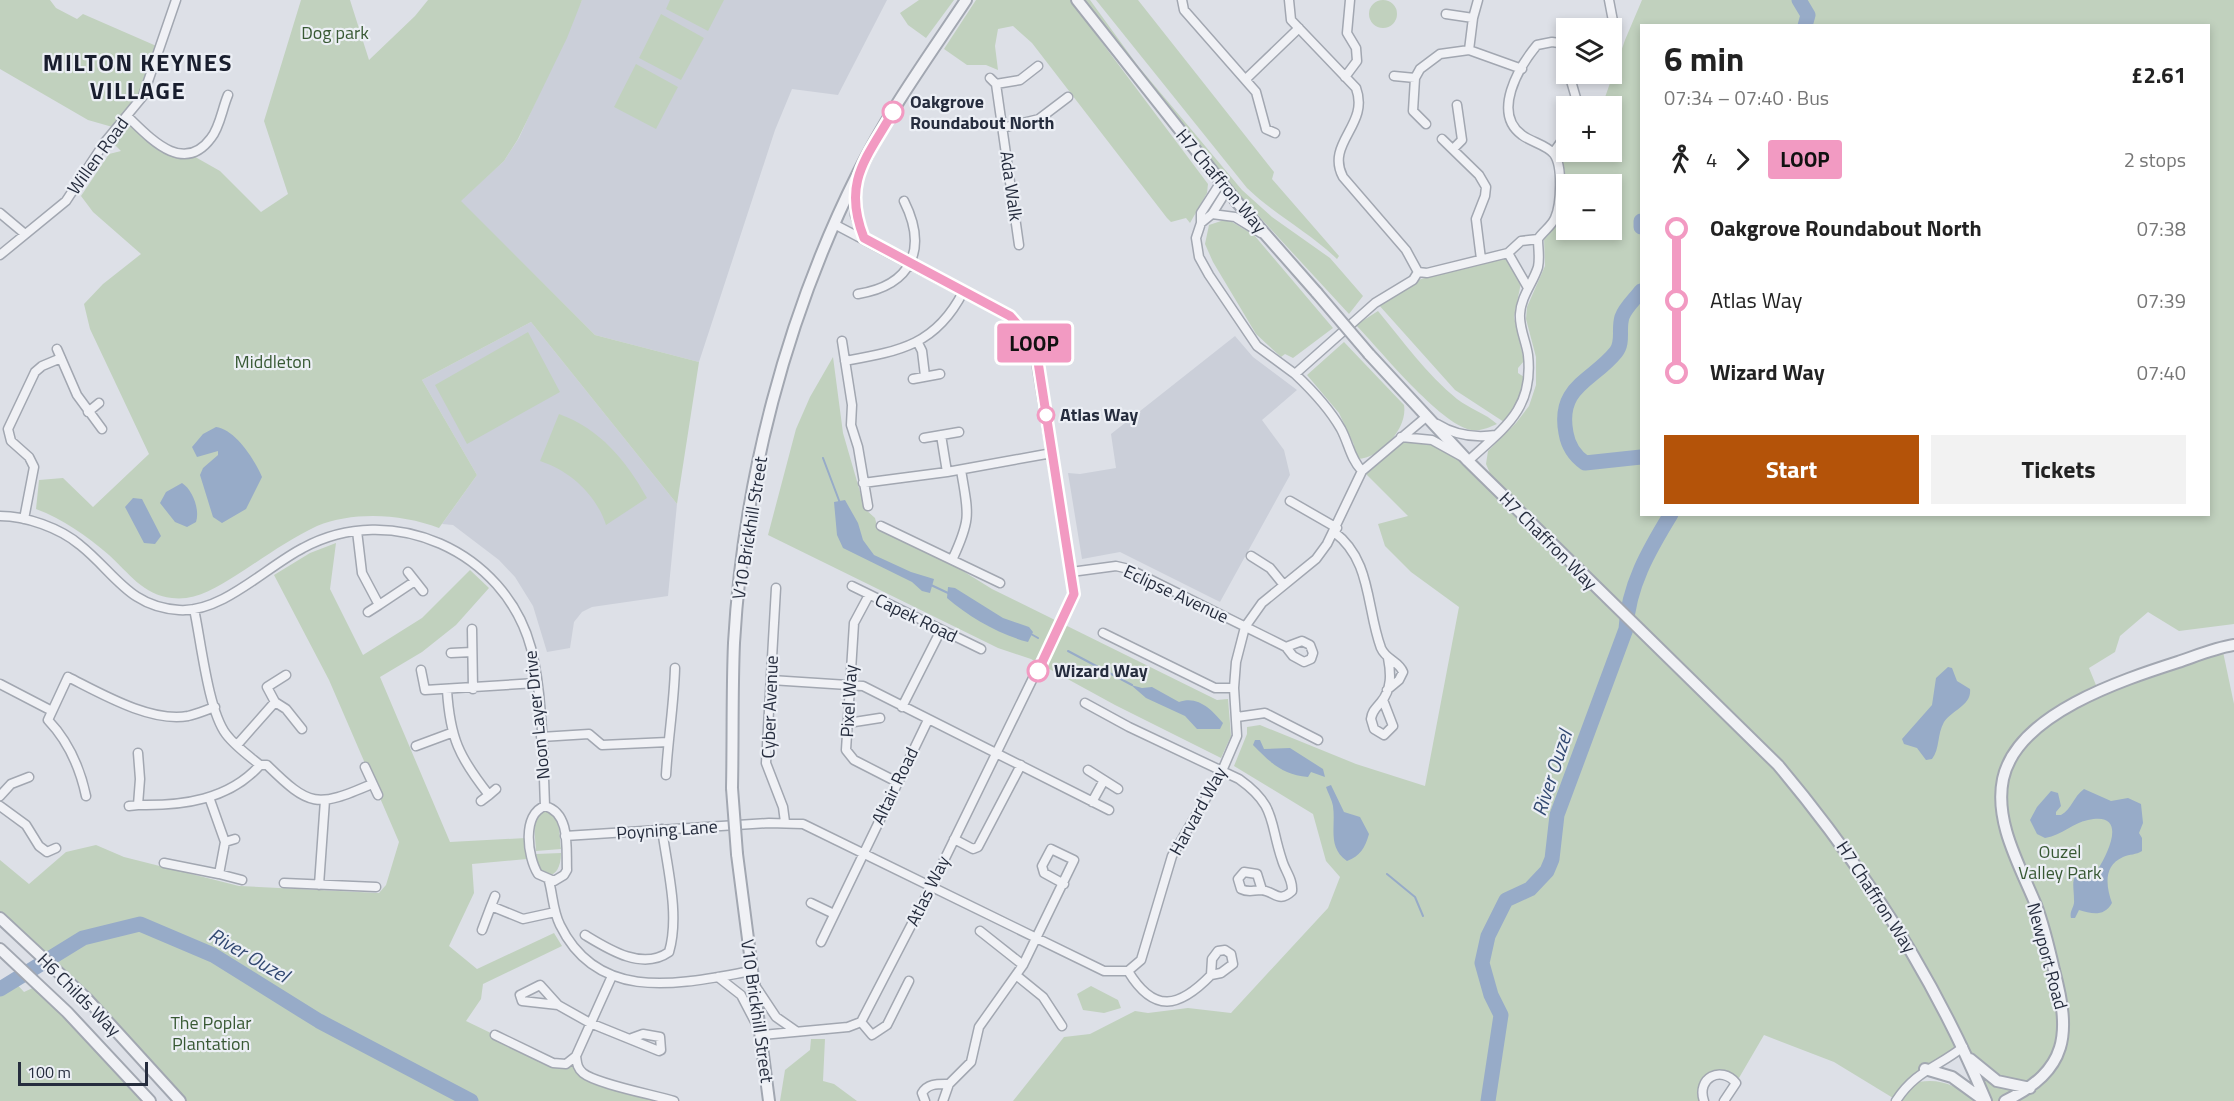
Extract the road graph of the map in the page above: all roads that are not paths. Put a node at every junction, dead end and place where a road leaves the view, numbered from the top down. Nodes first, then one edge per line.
1 (176, 0) edge
2 (966, 0) edge
3 (1077, 0) edge
4 (1182, 0) edge
5 (1289, 0) edge
6 (1350, 0) edge
7 (1478, 0) edge
8 (1609, 0) edge
9 (1446, 14) dead end
10 (1473, 18) junction
11 (1612, 18) edge
12 (1299, 28) junction
13 (1556, 43) edge
14 (1469, 50) junction
15 (1038, 66) dead end
16 (1522, 69) junction
17 (1394, 76) dead end
18 (1346, 77) junction
19 (1415, 78) junction
20 (1246, 79) junction
21 (228, 95) dead end
22 (1068, 97) dead end
23 (1457, 105) dead end
24 (127, 116) junction
25 (1426, 124) dead end
26 (1002, 128) junction
27 (1275, 133) dead end
28 (1442, 139) dead end
29 (1454, 149) junction
30 (1556, 149) edge
31 (1553, 153) junction
32 (857, 176) junction
33 (1224, 186) junction
34 (904, 201) dead end
35 (0, 213) edge
36 (1212, 214) junction
37 (1201, 223) junction
38 (834, 224) junction
39 (26, 234) junction
40 (1267, 236) junction
41 (864, 238) junction
42 (1538, 239) junction
43 (1019, 245) dead end
44 (1508, 253) junction
45 (0, 255) edge
46 (1481, 259) junction
47 (909, 262) junction
48 (1418, 272) junction
49 (1527, 286) junction
50 (963, 292) junction
51 (858, 294) dead end
52 (842, 341) dead end
53 (918, 343) junction
54 (57, 349) dead end
55 (61, 358) junction
56 (845, 361) junction
57 (940, 374) dead end
58 (1295, 374) junction
59 (925, 376) junction
60 (912, 379) dead end
61 (99, 403) dead end
62 (88, 412) junction
63 (1426, 417) junction
64 (102, 429) dead end
65 (959, 432) dead end
66 (941, 435) junction
67 (1496, 435) junction
68 (1401, 437) junction
69 (924, 438) dead end
70 (1052, 453) junction
71 (1466, 459) junction
72 (961, 470) junction
73 (1362, 471) junction
74 (947, 472) junction
75 (863, 483) junction
76 (1290, 501) dead end
77 (868, 506) dead end
78 (0, 516) edge
79 (24, 519) junction
80 (882, 526) dead end
81 (1336, 530) junction
82 (357, 531) junction
83 (1251, 556) dead end
84 (953, 558) junction
85 (408, 572) dead end
86 (1071, 572) junction
87 (415, 581) junction
88 (1000, 583) dead end
89 (1283, 584) junction
90 (852, 586) dead end
91 (776, 588) dead end
92 (423, 591) dead end
93 (869, 595) junction
94 (379, 605) junction
95 (194, 609) junction
96 (368, 612) dead end
97 (1245, 627) junction
98 (472, 629) dead end
99 (940, 630) junction
100 (1103, 633) dead end
101 (2234, 645) edge
102 (1286, 647) dead end
103 (981, 649) dead end
104 (472, 652) junction
105 (451, 653) dead end
106 (675, 668) dead end
107 (421, 669) dead end
108 (286, 675) dead end
109 (771, 680) junction
110 (536, 683) junction
111 (0, 684) edge
112 (850, 684) junction
113 (1234, 688) junction
114 (473, 689) junction
115 (447, 690) junction
116 (1383, 700) dead end
117 (275, 702) junction
118 (1085, 703) dead end
119 (214, 706) junction
120 (902, 707) junction
121 (52, 711) junction
122 (1237, 717) junction
123 (880, 718) dead end
124 (928, 720) junction
125 (848, 723) junction
126 (302, 729) dead end
127 (451, 733) junction
128 (541, 737) junction
129 (1318, 740) dead end
130 (668, 742) junction
131 (237, 745) junction
132 (416, 746) dead end
133 (138, 753) dead end
134 (996, 753) junction
135 (260, 765) junction
136 (1021, 765) junction
137 (365, 767) dead end
138 (1088, 771) dead end
139 (1222, 771) junction
140 (666, 775) dead end
141 (29, 777) dead end
142 (897, 782) junction
143 (1103, 782) junction
144 (372, 784) junction
145 (1118, 789) dead end
146 (378, 795) dead end
147 (0, 796) edge
148 (86, 796) dead end
149 (209, 797) junction
150 (325, 800) junction
151 (481, 801) dead end
152 (1092, 802) junction
153 (0, 806) edge
154 (545, 806) junction
155 (1109, 810) dead end
156 (785, 822) junction
157 (662, 830) junction
158 (565, 836) junction
159 (235, 838) dead end
160 (954, 839) junction
161 (225, 842) junction
162 (56, 848) dead end
163 (862, 852) junction
164 (164, 863) dead end
165 (219, 874) junction
166 (242, 880) dead end
167 (549, 881) junction
168 (284, 883) dead end
169 (1064, 884) dead end
170 (319, 885) junction
171 (376, 887) dead end
172 (931, 887) junction
173 (1262, 890) dead end
174 (495, 896) dead end
175 (811, 903) dead end
176 (491, 906) junction
177 (555, 912) junction
178 (834, 914) junction
179 (3, 920) edge
180 (482, 930) dead end
181 (980, 931) dead end
182 (585, 935) dead end
183 (1038, 939) junction
184 (821, 942) dead end
185 (0, 949) edge
186 (1023, 965) junction
187 (752, 970) junction
188 (1128, 971) junction
189 (1016, 975) junction
190 (1211, 975) dead end
191 (612, 976) junction
192 (718, 976) junction
193 (909, 981) dead end
194 (754, 984) junction
195 (558, 1005) dead end
196 (861, 1022) junction
197 (590, 1023) junction
198 (1062, 1026) dead end
199 (796, 1031) junction
200 (495, 1035) dead end
201 (762, 1035) junction
202 (632, 1038) dead end
203 (1966, 1052) junction
204 (576, 1056) junction
205 (1925, 1070) junction
206 (949, 1084) junction
207 (2030, 1088) junction
208 (150, 1101) edge
209 (180, 1101) edge
210 (675, 1101) edge
211 (769, 1101) edge
212 (925, 1101) edge
213 (943, 1101) edge
214 (1704, 1101) edge
215 (1724, 1101) edge
216 (1896, 1101) edge
217 (1986, 1101) edge
218 (2005, 1101) edge

1 - 24 street, Willen Road
2 - 32 street, V10 Brickhill Street
3 - 33 street, H7 Chaffron Way
4 - 20 street
5 - 12 street
6 - 18 street
7 - 10 street
8 - 11 street
9 - 10 street
10 - 14 street
12 - 18 street
12 - 20 street
13 - 16 street
14 - 16 street
14 - 19 street
15 - 26 street, Ada Walk
16 - 31 street
17 - 19 street
18 - 48 street
19 - 25 street
20 - 27 street
21 - 24 street
22 - 26 street, Ada Walk
23 - 29 street
24 - 39 street, Willen Road
26 - 43 street, Ada Walk
28 - 29 street
29 - 46 street
30 - 31 street
31 - 42 street
32 - 38 street, V10 Brickhill Street
32 - 41 street
33 - 36 street
33 - 37 street
33 - 40 street, H7 Chaffron Way
34 - 47 street
35 - 39 street
36 - 37 street
36 - 40 street
37 - 58 street
38 - 41 street, Atlas Way
38 - 187 street, V10 Brickhill Street, bridge
39 - 45 street, Willen Road
40 - 63 street, H7 Chaffron Way, bridge
41 - 47 street, Atlas Way
42 - 44 street
42 - 49 street
44 - 46 street
44 - 49 street
46 - 48 street
47 - 50 street, Atlas Way
47 - 51 street
48 - 58 street
49 - 67 street
50 - 53 street
50 - 70 street, Atlas Way
52 - 56 street
53 - 56 street
53 - 59 street
54 - 55 street
55 - 62 street
55 - 79 street
56 - 75 street
57 - 59 street
58 - 73 street
59 - 60 street
61 - 62 street
62 - 64 street
63 - 67 street
63 - 68 street
63 - 71 street, H7 Chaffron Way
65 - 66 street
66 - 69 street
66 - 74 street
67 - 71 street
68 - 71 street
68 - 73 street
70 - 72 street
70 - 86 street, Atlas Way
71 - 203 street, H7 Chaffron Way
72 - 74 street
72 - 84 street
73 - 81 street, Harvard Way
74 - 75 street
75 - 77 street
76 - 81 street
78 - 79 street, Noon Layer Drive
79 - 95 street, Noon Layer Drive
80 - 84 street
81 - 89 street, Harvard Way
81 - 116 street
82 - 94 street
82 - 95 street, Noon Layer Drive
82 - 110 street, Noon Layer Drive
83 - 89 street
84 - 88 street
85 - 87 street
86 - 97 street, Eclipse Avenue
86 - 134 street, Atlas Way
87 - 92 street
87 - 94 street
89 - 97 street, Harvard Way
90 - 93 street, Capek Road
91 - 109 street, Cyber Avenue
93 - 99 street, Capek Road
93 - 112 street, Pixel Way
94 - 96 street
95 - 119 street
97 - 102 street, Eclipse Avenue
97 - 113 street, Harvard Way
98 - 104 street
99 - 103 street, Capek Road
99 - 120 street
100 - 113 street
101 - 207 street, Newport Road
104 - 105 street
104 - 114 street
106 - 130 street
107 - 115 street
108 - 117 street
109 - 112 street
109 - 156 street, Cyber Avenue
110 - 114 street
110 - 128 street, Noon Layer Drive
111 - 121 street
112 - 120 street
112 - 125 street, Pixel Way
113 - 122 street, Harvard Way
114 - 115 street
115 - 127 street
117 - 126 street
117 - 131 street
118 - 139 street
119 - 121 street
119 - 131 street
120 - 124 street
121 - 148 street
122 - 129 street
122 - 139 street, Harvard Way
123 - 125 street
124 - 134 street
124 - 142 street, Altair Road
125 - 142 street, Pixel Way
127 - 132 street
127 - 151 street
128 - 130 street
128 - 154 street, Noon Layer Drive
130 - 140 street
131 - 135 street
133 - 149 street
134 - 136 street
134 - 160 street, Atlas Way
135 - 149 street
135 - 150 street
136 - 152 street
136 - 160 street
137 - 144 street
138 - 143 street
139 - 173 street
139 - 188 street, Harvard Way
141 - 147 street
142 - 163 street, Altair Road
143 - 145 street
143 - 152 street
144 - 146 street
144 - 150 street
149 - 161 street
150 - 170 street
152 - 155 street
153 - 162 street
154 - 158 street, Noon Layer Drive
154 - 167 street, Noon Layer Drive
156 - 157 street, Poyning Lane
156 - 163 street, Poyning Lane
157 - 158 street, Poyning Lane
157 - 182 street
158 - 167 street, Noon Layer Drive
159 - 161 street
160 - 172 street, Atlas Way
161 - 165 street
163 - 172 street, Poyning Lane
163 - 178 street, Altair Road
164 - 165 street
165 - 166 street
167 - 177 street, Noon Layer Drive
168 - 170 street
169 - 183 street
170 - 171 street
172 - 183 street
172 - 196 street, Atlas Way
174 - 176 street
175 - 178 street
176 - 177 street
176 - 180 street
177 - 191 street, Noon Layer Drive
178 - 184 street, Altair Road
179 - 209 street, H6 Childs Way
181 - 186 street
183 - 186 street
183 - 188 street
185 - 208 street, H6 Childs Way
186 - 189 street
187 - 192 street, Noon Layer Drive
187 - 194 street, V10 Brickhill Street
188 - 190 street
189 - 198 street
189 - 206 street
191 - 192 street, Noon Layer Drive
191 - 197 street
192 - 201 street
193 - 196 street
194 - 199 street
194 - 201 street, V10 Brickhill Street
195 - 197 street
196 - 199 street
197 - 202 street
197 - 204 street
199 - 201 street
200 - 204 street
201 - 211 street, V10 Brickhill Street
203 - 205 street
203 - 207 street
203 - 217 street, H7 Chaffron Way
204 - 210 street
205 - 216 street
205 - 217 street
206 - 212 street
206 - 213 street
207 - 218 street, Newport Road
214 - 215 street

